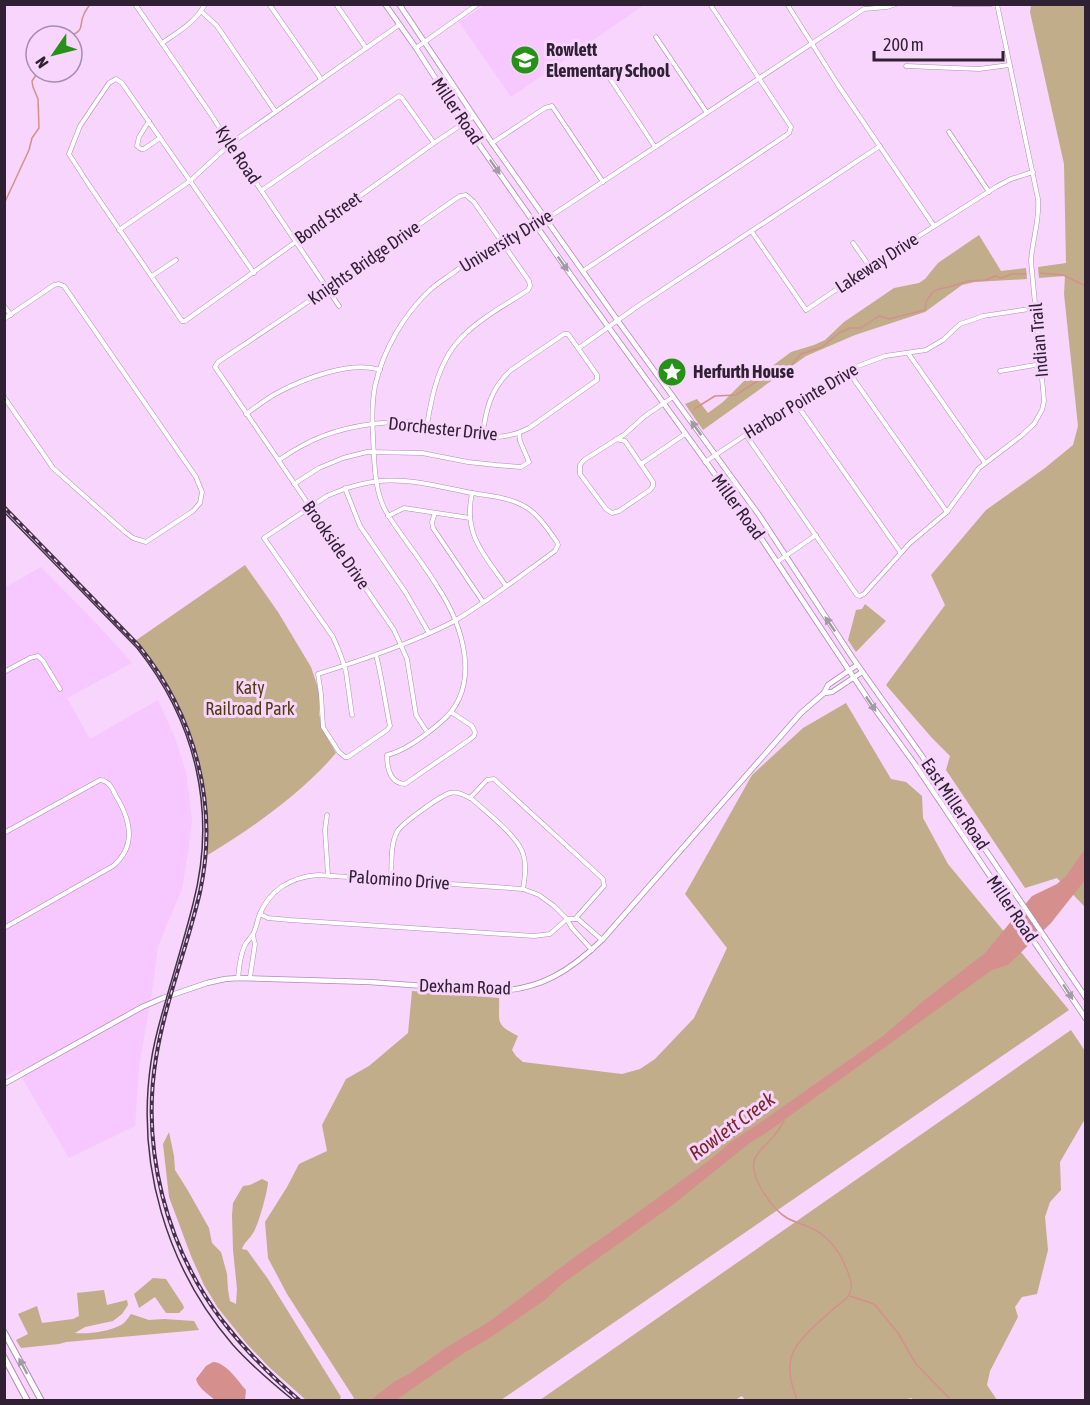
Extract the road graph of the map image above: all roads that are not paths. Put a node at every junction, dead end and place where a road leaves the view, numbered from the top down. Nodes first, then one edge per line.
1 (135, 4) edge
2 (205, 4) edge
3 (269, 4) edge
4 (336, 4) edge
5 (385, 4) edge
6 (399, 4) edge
7 (478, 4) edge
8 (710, 4) edge
9 (787, 4) edge
10 (896, 4) edge
11 (953, 4) edge
12 (991, 4) edge
13 (996, 4) edge
14 (863, 7) edge
15 (201, 11) junction
16 (399, 25) junction
17 (656, 37) dead end
18 (425, 42) junction
19 (162, 43) junction
20 (813, 43) junction
21 (366, 48) junction
22 (416, 48) junction
23 (1009, 65) junction
24 (906, 66) dead end
25 (605, 72) dead end
26 (759, 78) junction
27 (321, 79) junction
28 (275, 111) junction
29 (707, 113) junction
30 (473, 117) junction
31 (149, 121) junction
32 (464, 123) junction
33 (949, 132) dead end
34 (160, 138) junction
35 (434, 143) junction
36 (492, 143) junction
37 (230, 144) junction
38 (880, 146) junction
39 (655, 147) junction
40 (1033, 172) junction
41 (190, 181) junction
42 (603, 182) junction
43 (262, 190) junction
44 (988, 192) junction
45 (546, 219) junction
46 (536, 225) junction
47 (934, 226) junction
48 (119, 230) junction
49 (752, 232) junction
50 (296, 241) junction
51 (853, 243) dead end
52 (504, 245) junction
53 (176, 260) dead end
54 (870, 267) junction
55 (583, 271) junction
56 (254, 273) junction
57 (152, 276) junction
58 (327, 289) junction
59 (4, 306) edge
60 (339, 306) dead end
61 (1036, 308) junction
62 (11, 315) junction
63 (4, 319) edge
64 (618, 321) junction
65 (608, 327) junction
66 (579, 348) junction
67 (908, 353) junction
68 (645, 358) junction
69 (1041, 364) junction
70 (636, 365) junction
71 (216, 370) joint
72 (380, 370) junction
73 (848, 371) junction
74 (1000, 371) dead end
75 (669, 392) junction
76 (4, 397) edge
77 (673, 397) junction
78 (662, 401) junction
79 (795, 402) junction
80 (246, 414) junction
81 (372, 424) junction
82 (427, 425) junction
83 (519, 433) junction
84 (686, 434) junction
85 (746, 435) junction
86 (482, 437) junction
87 (616, 439) junction
88 (374, 451) junction
89 (715, 455) junction
90 (279, 460) junction
91 (705, 462) junction
92 (985, 463) junction
93 (641, 464) junction
94 (377, 481) junction
95 (294, 483) junction
96 (345, 488) junction
97 (472, 493) junction
98 (310, 508) junction
99 (947, 512) junction
100 (435, 513) junction
101 (388, 516) junction
102 (470, 518) junction
103 (816, 535) junction
104 (901, 553) junction
105 (787, 555) junction
106 (777, 562) junction
107 (506, 586) junction
108 (483, 602) junction
109 (455, 621) junction
110 (429, 633) junction
111 (402, 645) junction
112 (376, 655) junction
113 (857, 665) junction
114 (345, 666) junction
115 (849, 670) junction
116 (4, 672) edge
117 (862, 672) junction
118 (854, 678) junction
119 (60, 689) dead end
120 (824, 693) junction
121 (451, 712) junction
122 (352, 715) dead end
123 (427, 732) junction
124 (470, 798) junction
125 (327, 816) dead end
126 (4, 833) edge
127 (328, 875) junction
128 (391, 879) junction
129 (523, 889) junction
130 (260, 914) junction
131 (575, 918) junction
132 (567, 919) junction
133 (4, 928) edge
134 (253, 936) junction
135 (602, 940) junction
136 (592, 950) junction
137 (250, 977) junction
138 (238, 978) junction
139 (1086, 998) edge
140 (1085, 1017) edge
141 (4, 1084) edge
142 (4, 1332) edge
143 (4, 1357) edge
144 (27, 1401) edge
145 (41, 1401) edge

1 - 19 street, Kyle Road
2 - 15 street
3 - 27 street
4 - 21 street
5 - 16 main road, Miller Road
6 - 18 main road, Miller Road
7 - 18 street
8 - 26 street
9 - 20 street
10 - 14 street, University Drive
11 - 12 street
13 - 23 street, Indian Trail
14 - 20 street, University Drive
15 - 19 street
15 - 28 street
16 - 21 street
16 - 22 main road, Miller Road
17 - 29 street
18 - 22 street
18 - 30 main road, Miller Road
19 - 37 street, Kyle Road
20 - 26 street, University Drive
20 - 38 street
21 - 27 street
22 - 32 main road, Miller Road
23 - 24 street
23 - 40 street, Indian Trail
25 - 39 street
26 - 29 street, University Drive
26 - 55 street
27 - 28 street
28 - 37 street
29 - 39 street, University Drive
30 - 32 street, Bond Street
30 - 36 main road, Miller Road
31 - 34 street
31 - 34 street
31 - 48 street
32 - 35 street, Bond Street
32 -> 46 main road, Miller Road
33 - 44 street
34 - 41 street
35 - 43 street
35 - 50 street, Bond Street
36 - 42 street
36 - 45 main road, Miller Road
37 - 41 street
37 - 43 street, Kyle Road
38 - 47 street
38 - 49 street
39 - 42 street, University Drive
40 - 44 street, Lakeway Drive
40 - 61 street, Indian Trail
41 - 48 street
41 - 56 street
42 - 45 street, University Drive
43 - 50 street, Kyle Road
44 - 47 street, Lakeway Drive
45 - 46 street, University Drive
45 - 55 main road, Miller Road
46 - 52 street, University Drive
46 -> 65 main road, Miller Road
47 - 54 street, Lakeway Drive
48 - 57 street
49 - 54 street, Lakeway Drive
49 - 64 street
50 - 56 street, Bond Street
50 - 58 street, Kyle Road
51 - 54 street
52 - 58 street, Knights Bridge Drive
52 - 72 street, University Drive
52 - 82 street
53 - 57 street
55 - 64 main road, Miller Road
56 - 57 street, Bond Street
58 - 60 street, Kyle Road
58 - 71 street, Knights Bridge Drive
59 - 62 street
61 - 67 street, Harbor Pointe Drive
61 - 69 street, Indian Trail
62 - 63 street
62 - 76 street
64 - 65 street
64 - 68 main road, Miller Road
65 - 66 street
65 - 70 main road, Miller Road
66 - 83 street, Dorchester Drive
66 - 86 street
67 - 73 street, Harbor Pointe Drive
67 - 92 street
68 - 70 main road
68 - 75 main road, Miller Road
69 - 74 street
69 - 92 street, Indian Trail
70 - 78 main road, Miller Road
71 - 80 street, Brookside Drive
72 - 80 street
72 - 81 street, University Drive
73 - 79 street, Harbor Pointe Drive
73 - 99 street
75 - 77 main road, Miller Road
75 - 78 main road
77 - 78 street
89 -> 77 main road, Miller Road
78 - 84 main road, Miller Road
78 - 87 street
79 - 85 street, Harbor Pointe Drive
79 - 104 street
80 - 90 street, Brookside Drive
81 - 82 street, Dorchester Drive
81 - 88 street, University Drive
81 - 90 street, Dorchester Drive
82 - 86 street, Dorchester Drive
83 - 86 street, Dorchester Drive
83 - 88 street
84 - 91 main road, Miller Road
84 - 93 street
85 - 89 street, Harbor Pointe Drive
85 - 103 street
87 - 93 street
87 - 93 street
88 - 94 street, University Drive
88 - 95 street
89 - 91 street, Harbor Pointe Drive
89 - 105 main road, Miller Road
90 - 95 street, Brookside Drive
91 - 106 main road, Miller Road
92 - 99 street, Indian Trail
94 - 96 street
94 - 97 street
94 - 101 street, University Drive
95 - 98 street, Brookside Drive
96 - 98 street
96 - 110 street
97 - 102 street
97 - 107 street
98 - 111 street, Brookside Drive
98 - 114 street
99 - 104 street, Indian Trail
100 - 101 street
100 - 102 street
100 - 108 street
101 - 109 street, University Drive
102 - 107 street
103 - 104 street, Indian Trail
103 - 105 street
105 - 106 street
113 -> 105 main road, Miller Road
106 - 115 main road, Miller Road
107 - 108 street
108 - 109 street
109 - 110 street
109 - 121 street, University Drive
110 - 111 street
111 - 112 street
111 - 123 street, Brookside Drive
112 - 114 street
112 - 114 street
113 - 115 main road, Dexham Road
113 - 117 main road, Miller Road
114 - 122 street
115 - 118 main road, Miller Road
115 - 120 main road, Dexham Road
116 - 119 street
117 - 118 main road, Dexham Road
117 - 139 main road, East Miller Road
118 - 120 main road, Dexham Road
118 -> 140 main road, Miller Road
120 - 135 main road, Dexham Road
121 - 123 street
121 - 123 street
124 - 128 street
124 - 129 street
124 - 131 street
125 - 127 street
126 - 133 street
127 - 128 street, Palomino Drive
127 - 130 street, Palomino Drive
128 - 129 street, Palomino Drive
129 - 132 street, Palomino Drive
130 - 132 street
130 - 134 street, Palomino Drive
131 - 132 street
131 - 135 street
132 - 136 street, Palomino Drive
134 - 137 street, Palomino Drive
134 - 138 street, Palomino Drive
135 - 136 main road, Dexham Road
136 - 137 main road, Dexham Road
137 - 138 main road, Dexham Road
138 - 141 main road, Dexham Road
145 -> 142 main road
143 - 144 main road

